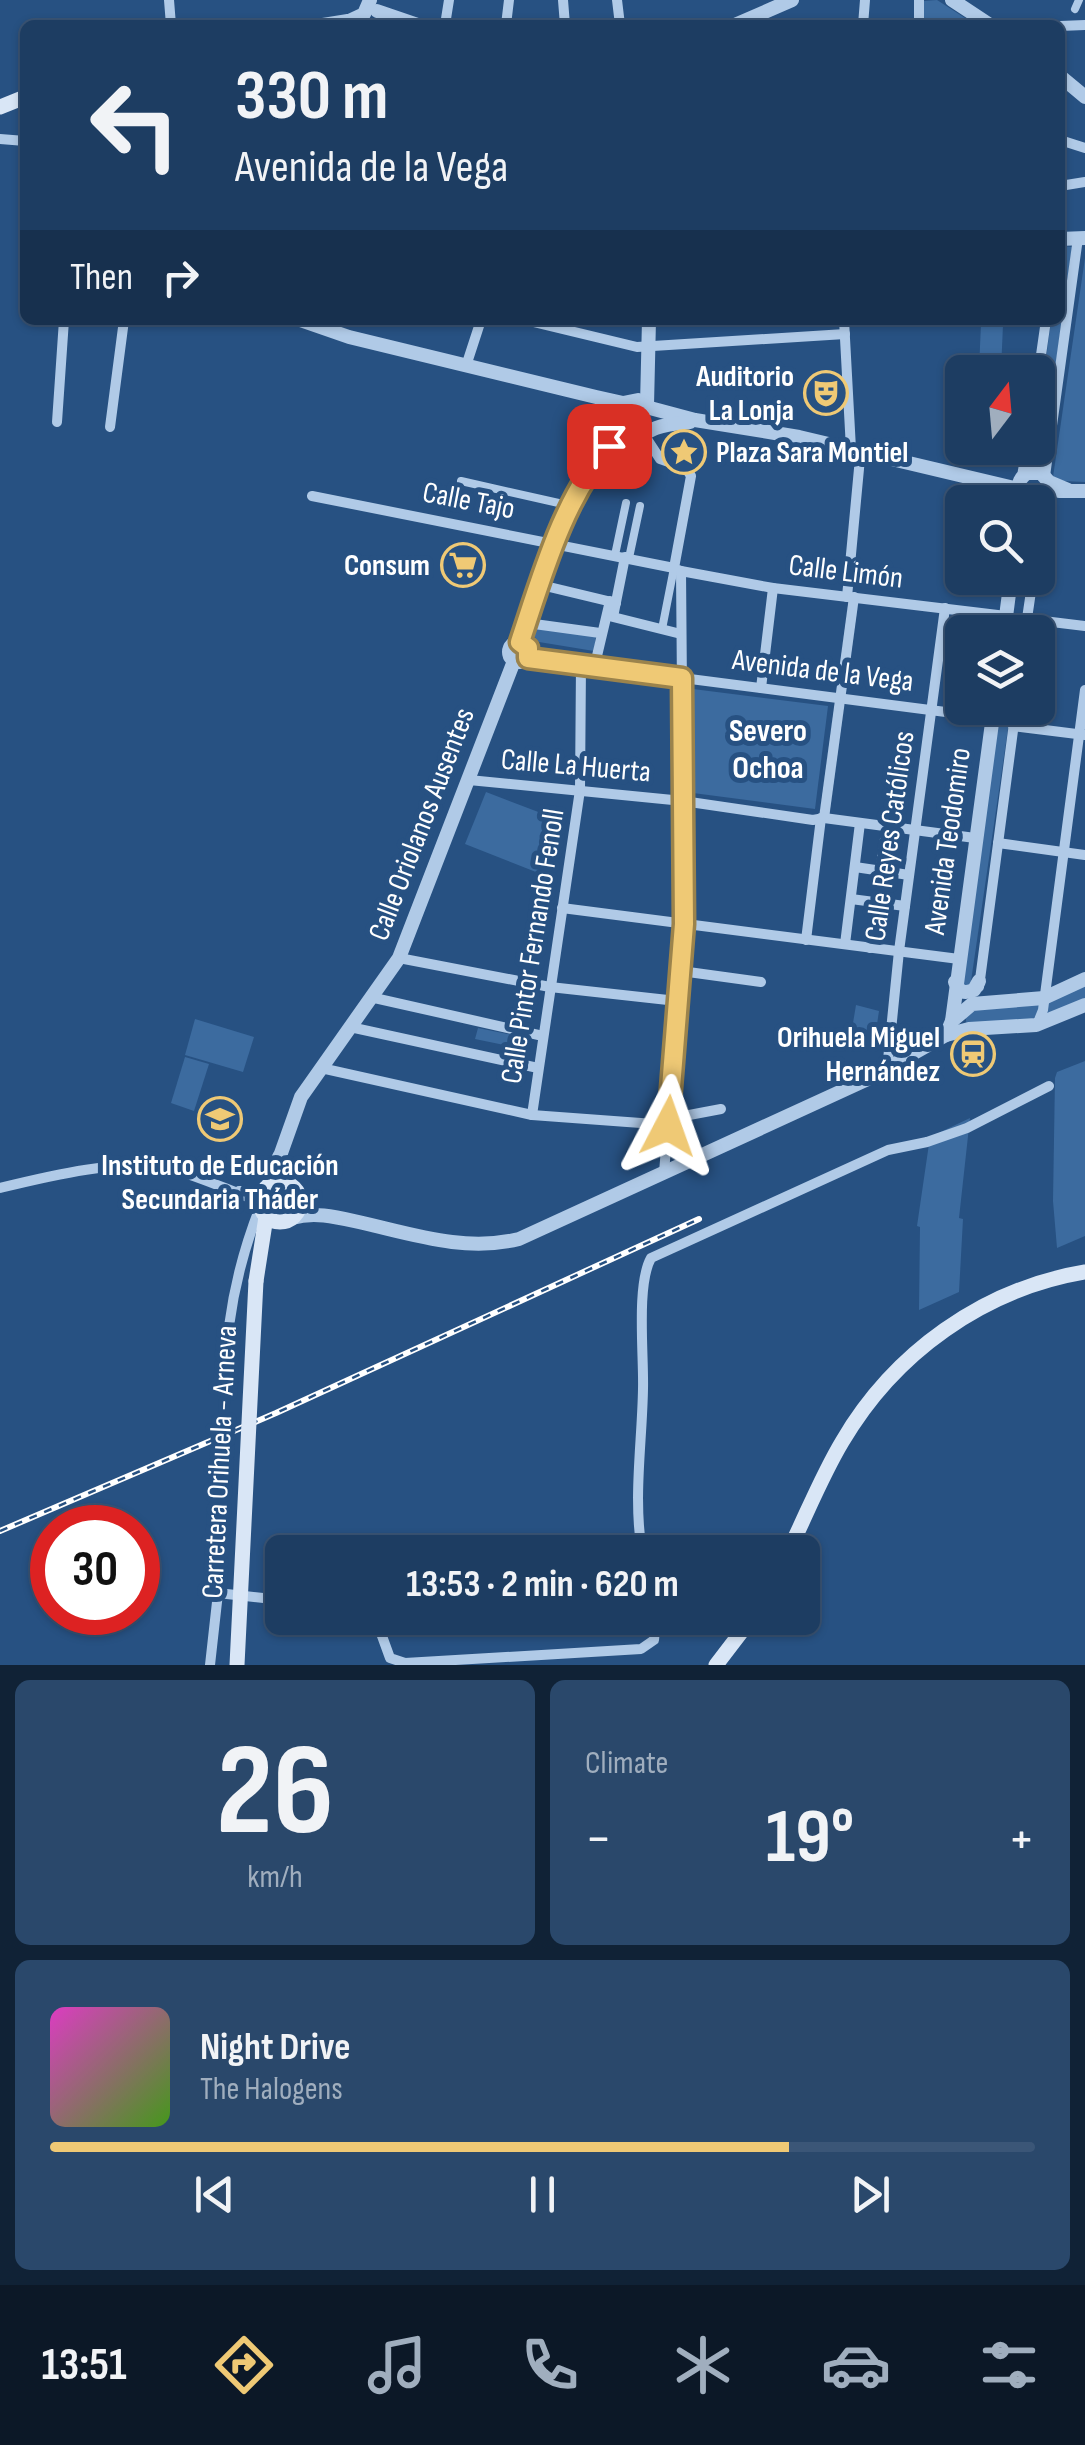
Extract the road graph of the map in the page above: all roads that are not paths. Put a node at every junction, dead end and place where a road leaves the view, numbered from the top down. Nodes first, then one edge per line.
1 (792, 0) edge
2 (952, 0) edge
3 (765, 19) edge
4 (982, 20) edge
5 (1082, 238) edge
6 (1065, 324) edge
7 (64, 325) edge
8 (123, 325) edge
9 (323, 325) edge
10 (479, 325) edge
11 (545, 325) edge
12 (649, 325) edge
13 (844, 325) edge
14 (1045, 325) edge
15 (1065, 325) edge
16 (844, 334) junction
17 (649, 347) junction
18 (1041, 355) edge
19 (466, 366) junction
20 (596, 397) junction
21 (640, 404) junction
22 (695, 420) junction
23 (57, 422) dead end
24 (110, 427) dead end
25 (618, 428) junction
26 (647, 434) junction
27 (856, 453) junction
28 (461, 481) dead end
29 (1012, 485) edge
30 (1033, 485) edge
31 (1055, 490) edge
32 (1085, 491) edge
33 (312, 496) dead end
34 (626, 504) dead end
35 (572, 506) junction
36 (640, 506) dead end
37 (556, 542) junction
38 (623, 557) junction
39 (678, 570) junction
40 (540, 585) junction
41 (774, 588) junction
42 (850, 597) junction
43 (613, 602) junction
44 (946, 608) junction
45 (998, 615) edge
46 (1055, 622) edge
47 (527, 623) junction
48 (1085, 626) edge
49 (662, 629) junction
50 (600, 633) junction
51 (681, 634) junction
52 (520, 659) junction
53 (595, 663) junction
54 (581, 664) junction
55 (682, 678) junction
56 (761, 688) junction
57 (1085, 690) edge
58 (840, 698) junction
59 (932, 710) junction
60 (945, 710) edge
61 (991, 725) edge
62 (1013, 726) joint
63 (1082, 735) edge
64 (469, 780) junction
65 (580, 790) junction
66 (683, 800) junction
67 (823, 818) junction
68 (860, 823) junction
69 (886, 826) junction
70 (915, 830) junction
71 (975, 838) junction
72 (998, 842) junction
73 (1062, 852) junction
74 (1085, 854) edge
75 (854, 867) junction
76 (880, 871) junction
77 (909, 875) junction
78 (851, 899) junction
79 (876, 902) junction
80 (905, 906) junction
81 (562, 908) junction
82 (684, 924) junction
83 (806, 940) junction
84 (845, 944) junction
85 (870, 948) junction
86 (899, 951) junction
87 (399, 958) junction
88 (958, 959) junction
89 (680, 971) junction
90 (1085, 979) edge
91 (979, 981) junction
92 (761, 982) dead end
93 (550, 987) junction
94 (962, 988) junction
95 (370, 997) junction
96 (1044, 998) junction
97 (677, 1002) junction
98 (982, 1002) junction
99 (1085, 1006) edge
100 (954, 1022) junction
101 (1036, 1025) junction
102 (350, 1027) junction
103 (543, 1036) junction
104 (322, 1068) junction
105 (538, 1068) junction
106 (887, 1070) junction
107 (1050, 1086) dead end
108 (721, 1110) dead end
109 (532, 1115) junction
110 (668, 1122) junction
111 (664, 1172) junction
112 (0, 1188) edge
113 (267, 1197) junction
114 (300, 1202) junction
115 (326, 1216) junction
116 (288, 1220) junction
117 (259, 1261) junction
118 (1085, 1272) edge
119 (224, 1381) dead end
120 (224, 1459) dead end
121 (640, 1535) edge
122 (796, 1535) edge
123 (218, 1592) junction
124 (265, 1598) edge
125 (382, 1635) edge
126 (654, 1635) edge
127 (739, 1635) edge
128 (210, 1665) edge
129 (237, 1665) edge
130 (716, 1665) edge

1 - 3 street
2 - 4 street
5 - 6 street
7 - 23 street
8 - 24 street
9 - 19 street
10 - 19 street
11 - 17 street
12 - 17 street
13 - 16 street
14 - 18 street
15 - 30 street
16 - 17 street
16 - 27 street
17 - 21 street
19 - 20 street
20 - 21 street
20 - 25 street
21 - 22 street
21 - 25 street
21 - 26 street
22 - 26 street
22 - 27 street
25 - 26 street
25 - 35 street
26 - 39 street
27 - 29 street
27 - 42 street
28 - 35 street
31 - 32 street
33 - 37 street, Calle Tajo
34 - 38 street
35 - 37 street
36 - 38 street
37 - 38 street, Calle Tajo
37 - 40 street
38 - 39 street, Calle Tajo
38 - 43 street
39 - 41 street, Calle Limón
39 - 49 street
39 - 51 street
40 - 43 street
40 - 47 street
41 - 42 street, Calle Limón
41 - 56 street
42 - 44 street, Calle Limón
42 - 58 street
43 - 49 street
43 - 50 street
44 - 45 street, Calle Limón
44 - 59 street, Calle Reyes Católicos
46 - 48 street
47 - 50 street
47 - 52 street, Calle Oriolanos Ausentes
49 - 51 street
50 - 53 street
51 - 55 street
52 - 54 street, Avenida de la Vega
52 - 64 street, Calle Oriolanos Ausentes
53 - 54 street, Avenida de la Vega
53 - 55 street, Avenida de la Vega
54 - 65 street, Calle Pintor Fernando Fenoll
55 - 56 street, Avenida de la Vega
55 - 66 street
56 - 58 street, Avenida de la Vega
57 - 63 street
58 - 59 street, Avenida de la Vega
58 - 67 street
59 - 60 street, Avenida de la Vega
59 - 70 street, Calle Reyes Católicos
61 - 71 street, Avenida Teodomiro
62 - 63 street
62 - 72 street, Avenida Teodomiro
63 - 73 street
64 - 65 street, Calle La Huerta
64 - 87 street, Calle Oriolanos Ausentes
65 - 66 street, Calle La Huerta
65 - 81 street, Calle Pintor Fernando Fenoll
66 - 67 street, Calle La Huerta
66 - 82 street
67 - 68 street, Calle La Huerta
67 - 83 street
68 - 69 street, Calle La Huerta
68 - 75 street
69 - 70 street, Calle La Huerta
69 - 76 street
70 - 71 street, Calle La Huerta
70 - 77 street, Calle Reyes Católicos
71 - 88 street, Avenida Teodomiro
72 - 73 street
72 - 91 street, Avenida Teodomiro
73 - 74 street
73 - 96 street
75 - 76 street
75 - 78 street
76 - 77 street
77 - 80 street, Calle Reyes Católicos
78 - 79 street
78 - 84 street
79 - 80 street
79 - 85 street
80 - 86 street, Calle Reyes Católicos
81 - 82 street
81 - 93 street, Calle Pintor Fernando Fenoll
82 - 83 street
82 - 89 street
83 - 84 street
84 - 85 street
85 - 86 street
86 - 88 street
86 - 106 street, Calle Reyes Católicos
87 - 93 street
87 - 95 street, Calle Oriolanos Ausentes
88 - 94 street, Avenida Teodomiro
89 - 92 street
89 - 97 street
90 - 96 street
91 - 94 street
91 - 98 street, Avenida Teodomiro
93 - 97 street
93 - 103 street, Calle Pintor Fernando Fenoll
94 - 100 street, Avenida Teodomiro
95 - 102 street, Calle Oriolanos Ausentes
95 - 103 street
96 - 98 street
96 - 101 street
97 - 110 street
98 - 100 street
99 - 101 street
100 - 101 street
100 - 106 street
102 - 104 street, Calle Oriolanos Ausentes
102 - 105 street
103 - 105 street, Calle Pintor Fernando Fenoll
104 - 109 street
104 - 113 street, Calle Oriolanos Ausentes
105 - 109 street, Calle Pintor Fernando Fenoll
106 - 111 street
107 - 121 street
108 - 110 street
109 - 110 street
110 - 111 street
111 - 115 street
112 - 113 street
113 - 114 main road
113 - 116 main road
113 - 117 main road, Carretera Orihuela - Arneva
113 - 119 street
114 - 115 street
114 - 116 main road, Carretera Orihuela - Arneva
115 - 116 street
116 - 117 main road, Carretera Orihuela - Arneva
117 - 129 main road, Carretera Orihuela - Arneva, bridge
118 - 122 main road
120 - 123 street
123 - 124 street
123 - 128 street
125 - 126 street
127 - 130 main road

